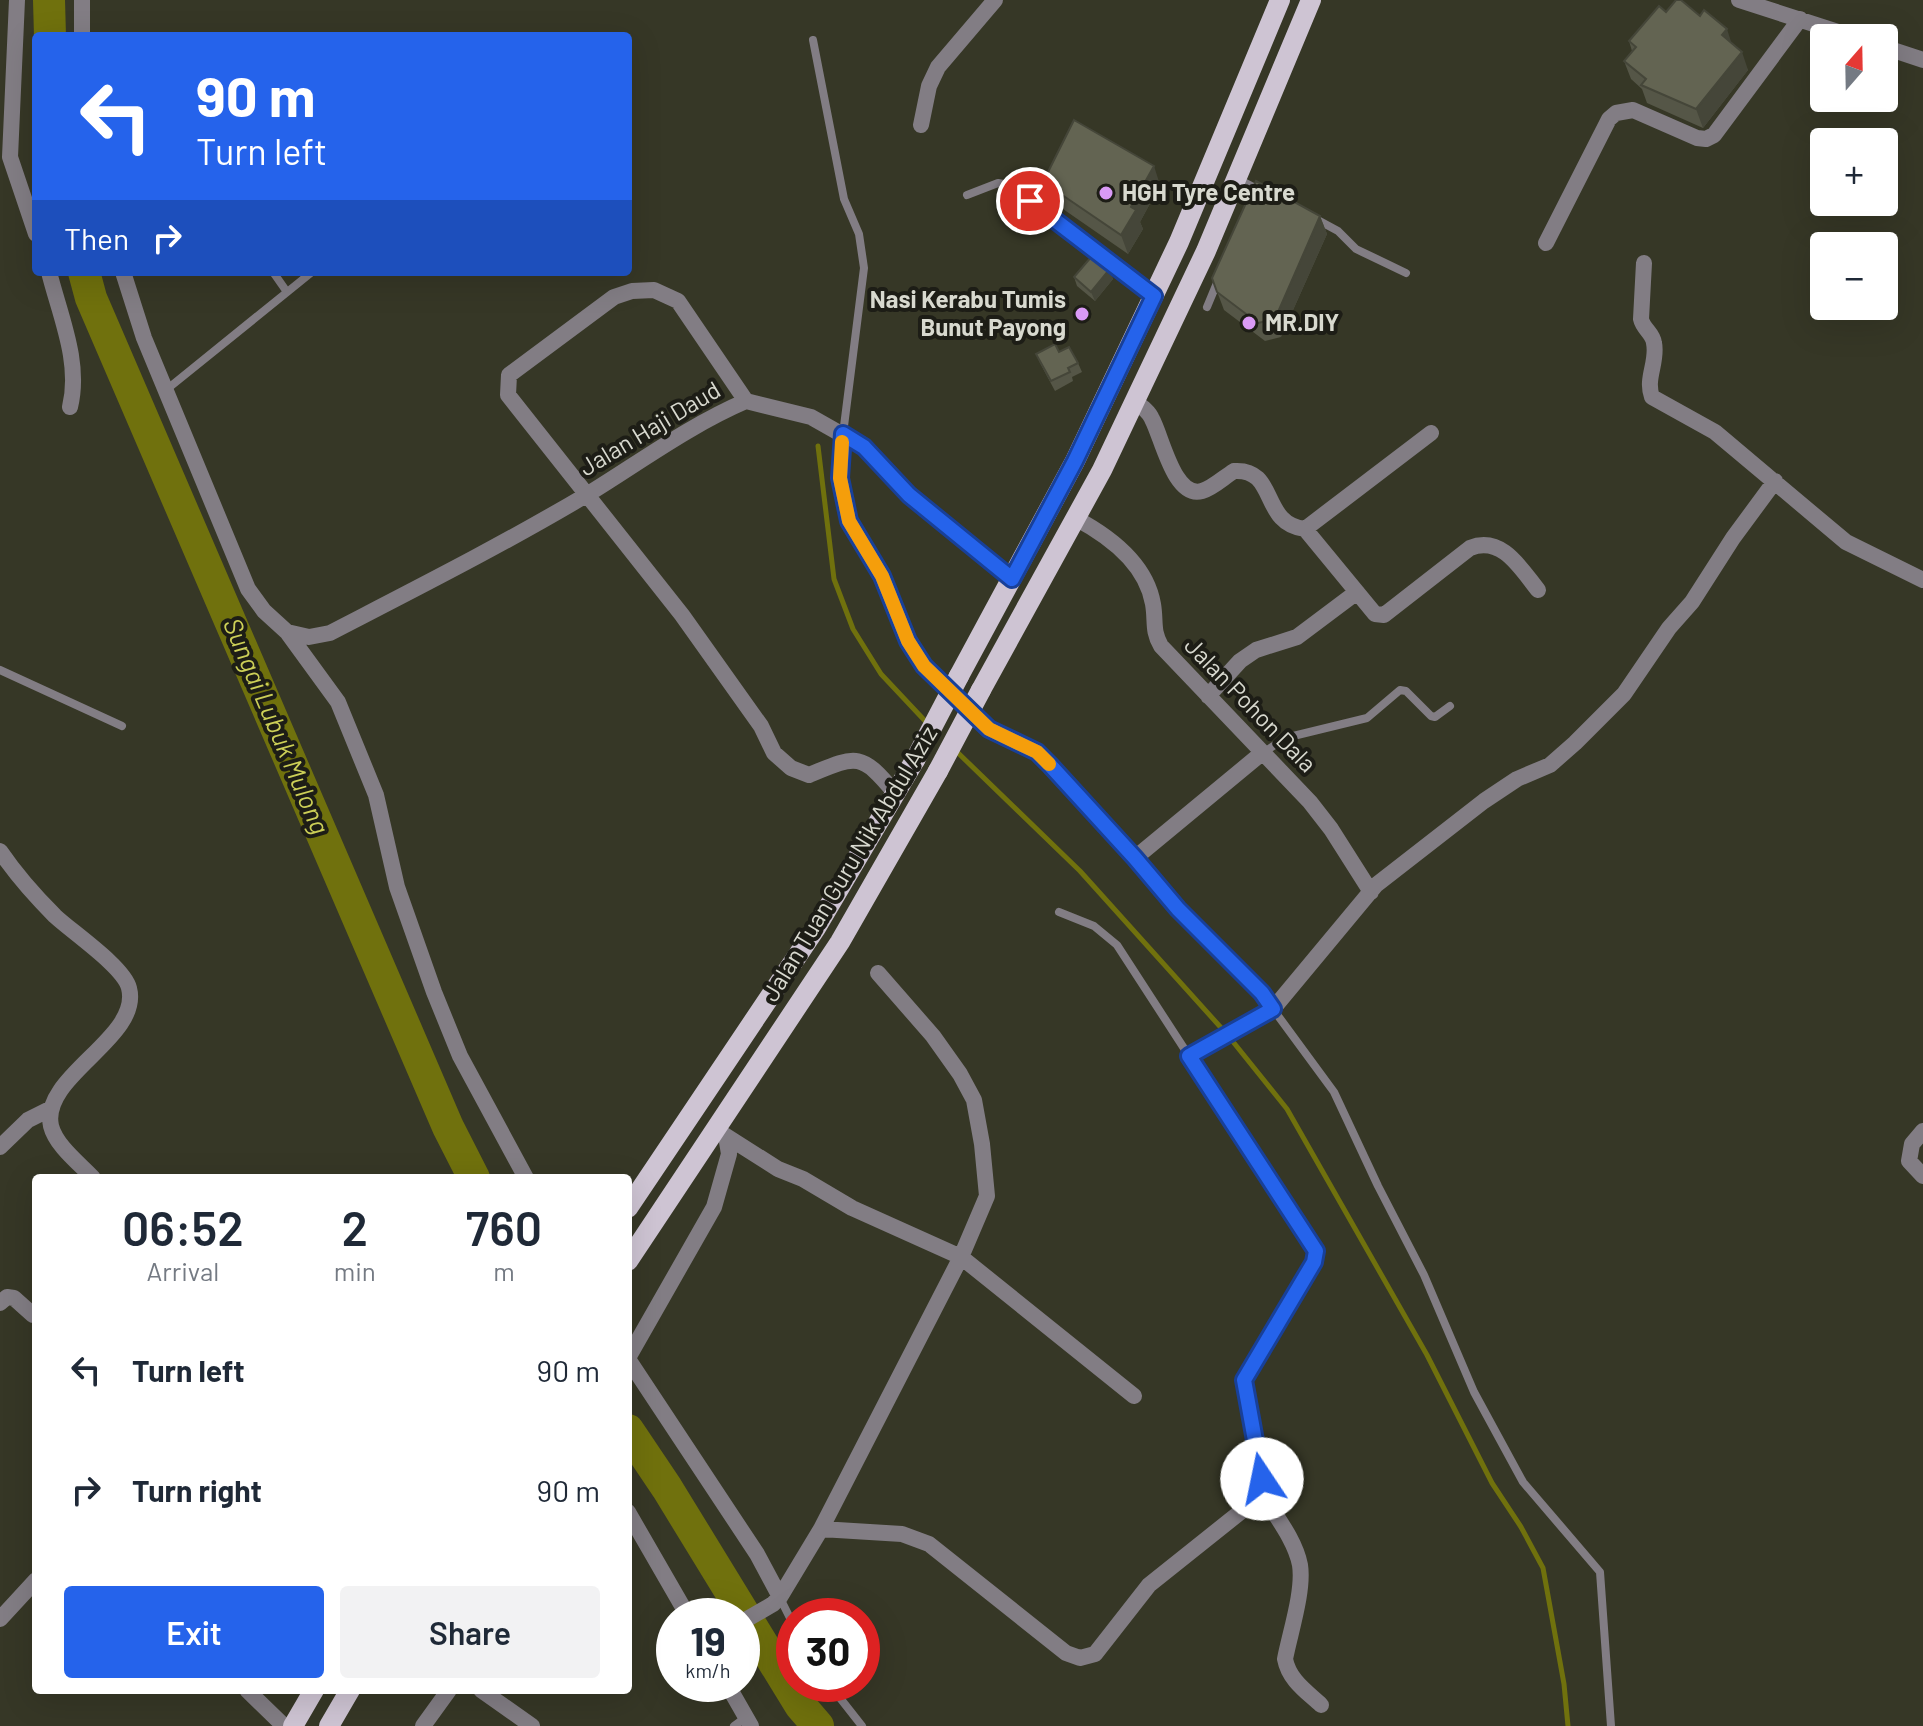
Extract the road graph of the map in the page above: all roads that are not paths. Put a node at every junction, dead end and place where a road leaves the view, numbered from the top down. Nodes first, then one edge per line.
1 (17, 0) edge
2 (82, 0) edge
3 (995, 0) edge
4 (1280, 0) edge
5 (1311, 0) edge
6 (1745, 1) edge
7 (1800, 19) junction
8 (1815, 24) edge
9 (82, 32) edge
10 (813, 40) dead end
11 (1898, 52) edge
12 (1923, 60) edge
13 (921, 125) dead end
14 (1235, 177) junction
15 (1257, 189) junction
16 (967, 195) dead end
17 (1271, 196) edge
18 (1252, 202) edge
19 (1221, 210) junction
20 (1311, 217) edge
21 (32, 222) edge
22 (1185, 225) junction
23 (1546, 243) dead end
24 (1644, 263) dead end
25 (1224, 268) edge
26 (1406, 273) dead end
27 (50, 276) edge
28 (124, 276) edge
29 (276, 276) edge
30 (307, 276) edge
31 (287, 292) junction
32 (1154, 296) junction
33 (1207, 307) dead end
34 (166, 391) junction
35 (746, 401) junction
36 (1134, 401) junction
37 (70, 407) dead end
38 (1431, 433) dead end
39 (843, 434) junction
40 (1775, 481) junction
41 (587, 494) junction
42 (1075, 518) junction
43 (1305, 529) junction
44 (1012, 579) junction
45 (1923, 580) edge
46 (1538, 590) dead end
47 (1357, 592) junction
48 (287, 632) junction
49 (0, 670) edge
50 (1208, 696) junction
51 (1450, 706) dead end
52 (122, 726) dead end
53 (1262, 753) junction
54 (895, 793) junction
55 (0, 851) edge
56 (1135, 858) junction
57 (1371, 892) junction
58 (1059, 912) dead end
59 (878, 973) dead end
60 (1273, 1009) junction
61 (1189, 1056) junction
62 (52, 1108) junction
63 (1923, 1131) edge
64 (721, 1132) junction
65 (0, 1147) edge
66 (89, 1174) edge
67 (524, 1174) edge
68 (1923, 1176) edge
69 (632, 1202) edge
70 (632, 1255) edge
71 (961, 1257) junction
72 (0, 1303) edge
73 (32, 1314) edge
74 (632, 1351) edge
75 (632, 1364) edge
76 (1134, 1396) dead end
77 (1261, 1492) junction
78 (632, 1519) edge
79 (821, 1529) junction
80 (32, 1584) edge
81 (678, 1598) edge
82 (777, 1598) edge
83 (776, 1600) joint
84 (760, 1610) edge
85 (0, 1619) edge
86 (251, 1694) edge
87 (312, 1694) edge
88 (348, 1694) edge
89 (446, 1694) edge
90 (487, 1694) edge
91 (735, 1702) edge
92 (843, 1702) edge
93 (1321, 1705) dead end
94 (744, 1723) edge
95 (284, 1726) edge
96 (293, 1726) edge
97 (329, 1726) edge
98 (423, 1726) edge
99 (532, 1726) edge
100 (862, 1726) edge
101 (1611, 1726) edge

1 - 21 street
2 - 9 street
3 - 13 street
4 - 22 main road, Jalan Tuan Guru Nik Abdul Aziz
5 - 14 main road, Jalan Tuan Guru Nik Abdul Aziz
6 - 7 street
7 - 8 street
7 - 23 street
10 - 39 lane
11 - 12 street
14 - 15 lane
14 - 19 main road, Jalan Tuan Guru Nik Abdul Aziz
15 - 17 lane
15 - 18 lane
16 - 32 lane
19 - 22 main road
19 - 36 main road, Jalan Tuan Guru Nik Abdul Aziz
20 - 26 lane
22 - 32 main road, Jalan Tuan Guru Nik Abdul Aziz
24 - 40 street
25 - 33 lane
27 - 37 street
28 - 34 street
29 - 31 lane
30 - 31 lane
31 - 34 lane
32 - 44 main road, Jalan Tuan Guru Nik Abdul Aziz
34 - 48 street
35 - 39 street, Jalan Haji Daud
35 - 41 street, Jalan Haji Daud
35 - 41 street
36 - 42 main road, Jalan Tuan Guru Nik Abdul Aziz
36 - 43 street
38 - 43 street
39 - 44 street, Jalan Haji Daud
39 - 56 street
40 - 45 street
40 - 57 street
41 - 48 street, Jalan Haji Daud
41 - 54 street
42 - 50 street, Jalan Pohon Dala
42 - 64 main road, Jalan Tuan Guru Nik Abdul Aziz, bridge
43 - 47 street
44 - 54 main road, Jalan Tuan Guru Nik Abdul Aziz, bridge
46 - 47 street
47 - 50 street
48 - 67 street
49 - 52 lane
50 - 53 street, Jalan Pohon Dala
51 - 53 lane
53 - 56 street
53 - 57 street, Jalan Pohon Dala
54 - 69 main road, Jalan Tuan Guru Nik Abdul Aziz
55 - 62 street
56 - 60 street
57 - 60 street
58 - 61 lane
59 - 71 street
60 - 61 street
60 - 101 lane
61 - 77 street
62 - 65 street
62 - 66 street
63 - 68 street
64 - 70 main road, Jalan Tuan Guru Nik Abdul Aziz
64 - 71 street
64 - 74 street
71 - 76 street
71 - 79 street
72 - 73 street
75 - 83 street
77 - 79 street
77 - 93 street
78 - 81 street
79 - 82 street
80 - 85 street
83 - 84 street
86 - 95 street
87 - 96 main road
88 - 97 main road
89 - 98 street
90 - 99 street
91 - 94 street
92 - 100 lane

